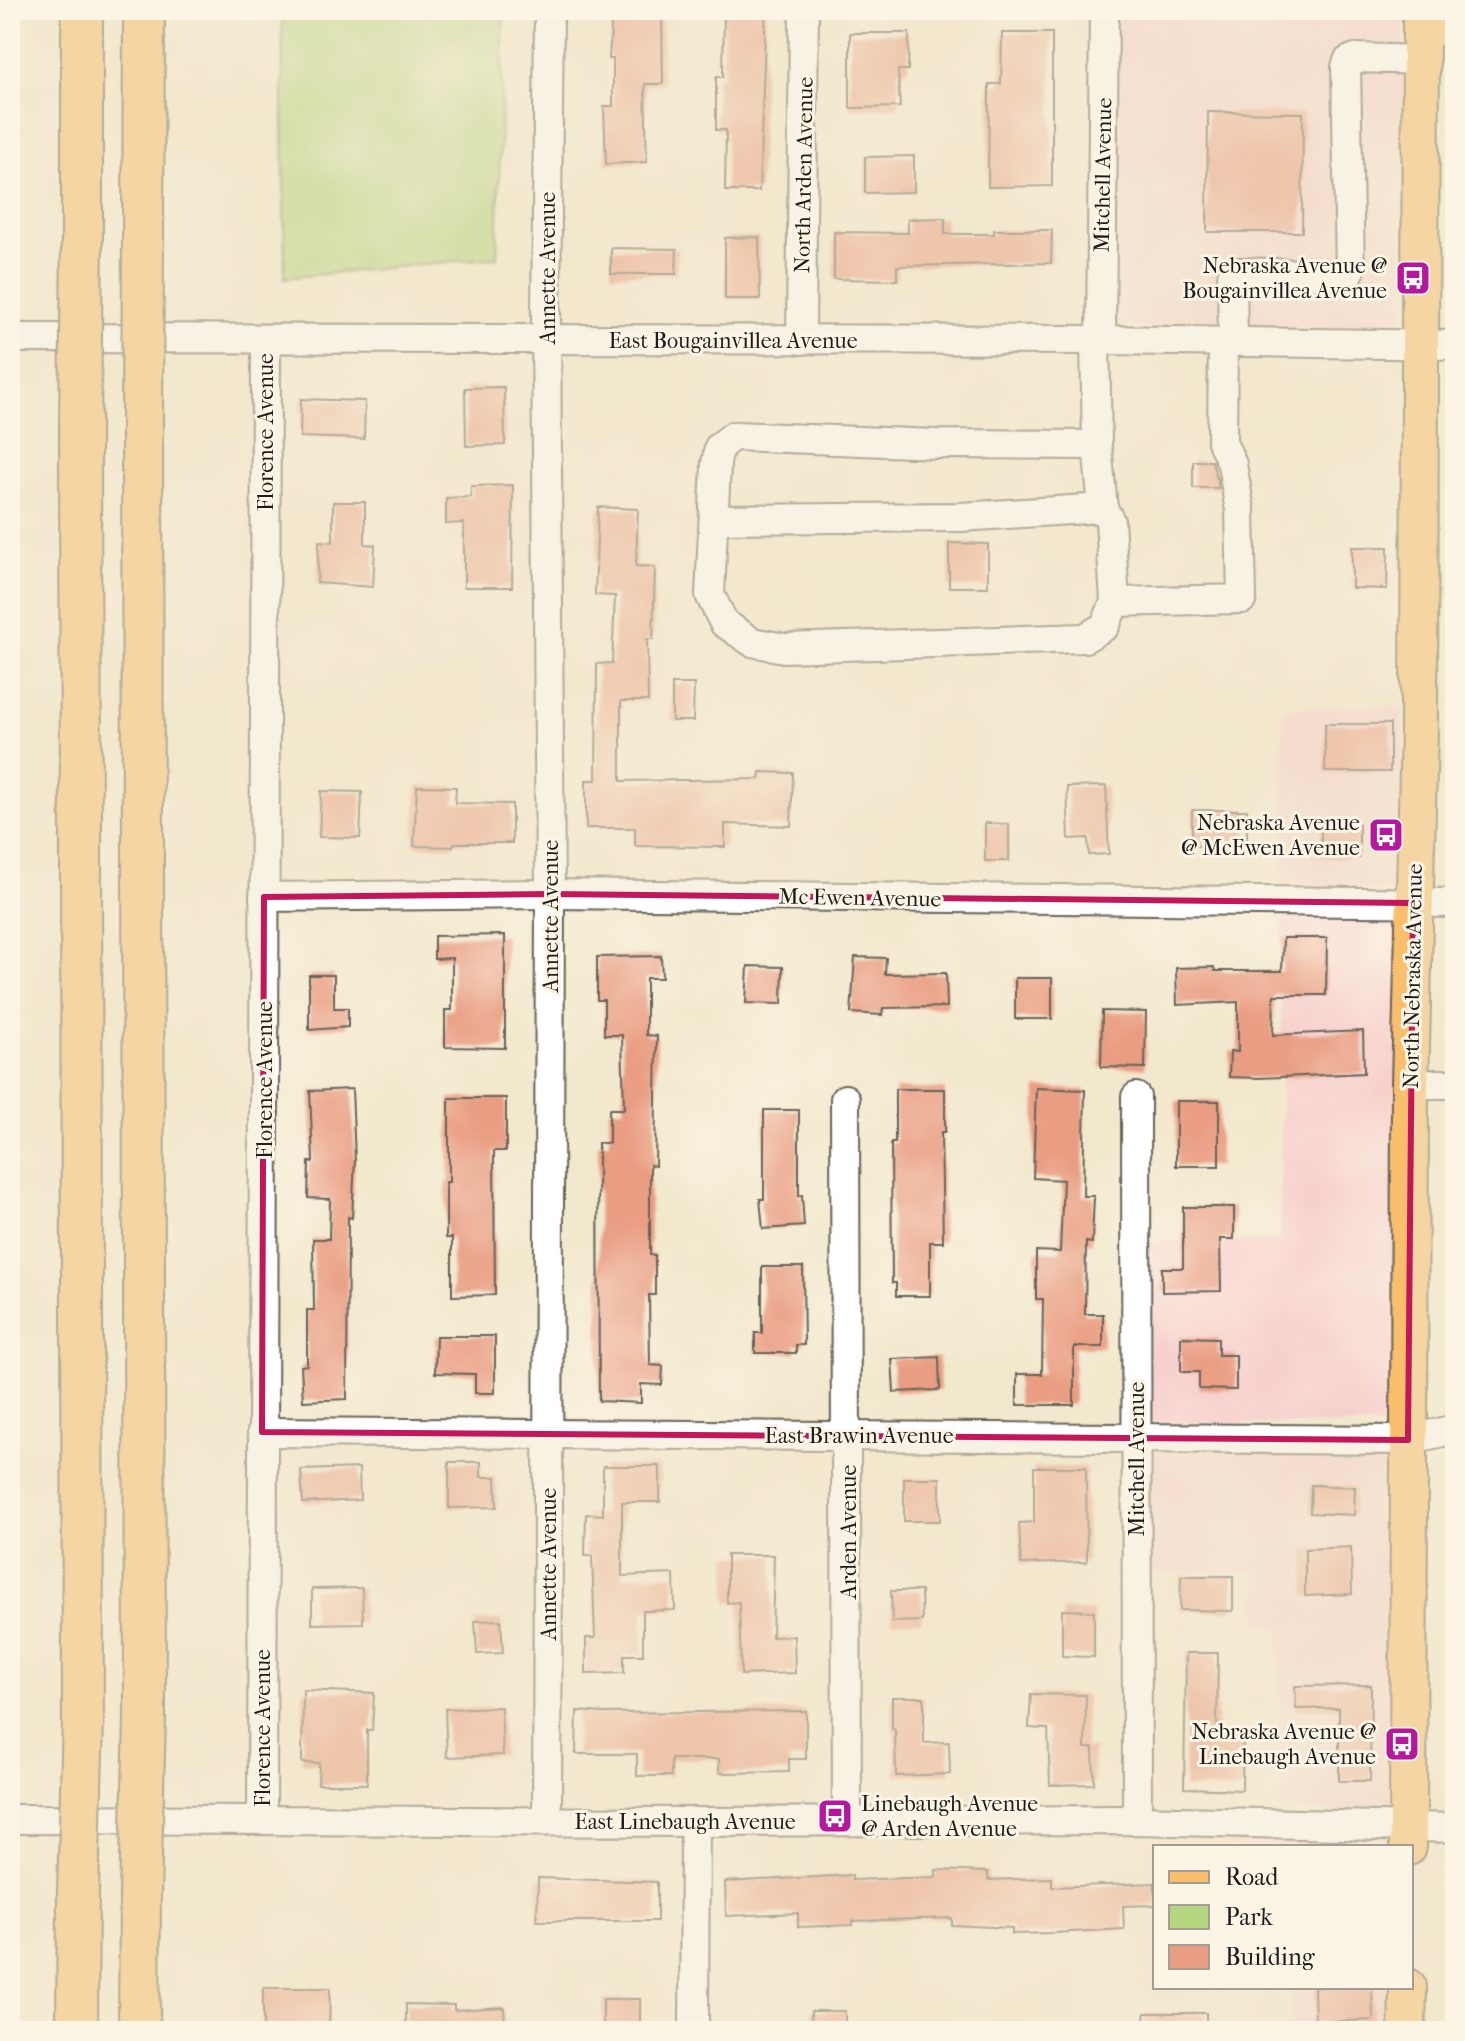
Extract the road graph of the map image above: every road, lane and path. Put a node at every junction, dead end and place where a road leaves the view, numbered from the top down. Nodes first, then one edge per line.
1 (82, 10) edge
2 (144, 10) edge
3 (549, 10) edge
4 (804, 10) edge
5 (1104, 10) edge
6 (1421, 10) edge
7 (1441, 10) edge
8 (1455, 35) edge
9 (1422, 60) junction
10 (10, 338) edge
11 (546, 339) junction
12 (266, 340) junction
13 (801, 340) junction
14 (1098, 340) junction
15 (1228, 341) junction
16 (1437, 344) edge
17 (1097, 445) junction
18 (1103, 508) junction
19 (714, 519) junction
20 (1115, 602) junction
21 (550, 894) junction
22 (264, 897) junction
23 (1413, 903) junction
24 (1455, 903) edge
25 (1410, 1084) junction
26 (1455, 1084) edge
27 (1136, 1097) dead end
28 (845, 1099) dead end
29 (1455, 1429) edge
30 (262, 1432) junction
31 (549, 1435) junction
32 (848, 1435) junction
33 (1135, 1436) junction
34 (1408, 1440) junction
35 (10, 1819) edge
36 (262, 1820) junction
37 (1137, 1820) junction
38 (547, 1821) junction
39 (847, 1821) junction
40 (695, 1822) junction
41 (1455, 1828) edge
42 (1240, 1835) edge
43 (1332, 1836) edge
44 (1408, 1837) edge
45 (1408, 1989) edge
46 (77, 2031) edge
47 (139, 2031) edge
48 (694, 2031) edge
49 (1407, 2031) edge

1 - 46 highway, bridge
2 - 47 highway, bridge
3 - 11 street, Annette Avenue
4 - 13 street, North Arden Avenue
5 - 14 street, Mitchell Avenue
6 - 9 main road, North Nebraska Avenue
7 - 8 main road
9 - 15 street
9 - 16 main road, North Nebraska Avenue
10 - 12 street, East Bougainvillea Avenue
11 - 12 street, East Bougainvillea Avenue
11 - 13 street, East Bougainvillea Avenue
11 - 21 street, Annette Avenue
12 - 22 street, Florence Avenue
13 - 14 street, East Bougainvillea Avenue
14 - 15 street, East Bougainvillea Avenue
14 - 17 street, Mitchell Avenue
15 - 16 street, East Bougainvillea Avenue
15 - 20 street
16 - 23 main road, North Nebraska Avenue
17 - 18 street, Mitchell Avenue
17 - 19 street
18 - 19 street
18 - 20 street, Mitchell Avenue
19 - 20 street
21 - 22 street, Mc Ewen Avenue
21 - 23 street, Mc Ewen Avenue
21 - 31 street, Annette Avenue
22 - 30 street, Florence Avenue
23 - 24 street, Mc Ewen Avenue
23 - 25 main road, North Nebraska Avenue
25 - 26 street
25 - 34 main road, North Nebraska Avenue
27 - 33 street, Mitchell Avenue
28 - 32 street, Arden Avenue
29 - 34 street, East Brawin Avenue
30 - 31 street, East Brawin Avenue
30 - 36 street, Florence Avenue
31 - 32 street, East Brawin Avenue
31 - 38 street, Annette Avenue
32 - 33 street, East Brawin Avenue
32 - 39 street, Arden Avenue
33 - 34 street, East Brawin Avenue
33 - 37 street, Mitchell Avenue
34 - 44 main road, North Nebraska Avenue
35 - 36 street, East Linebaugh Avenue
36 - 38 street, East Linebaugh Avenue
37 - 39 street, East Linebaugh Avenue
37 - 42 street, East Linebaugh Avenue
38 - 40 street, East Linebaugh Avenue
39 - 40 street, East Linebaugh Avenue
40 - 48 street
41 - 44 street, East Linebaugh Avenue
42 - 43 street, East Linebaugh Avenue
43 - 44 street, East Linebaugh Avenue
45 - 49 main road

